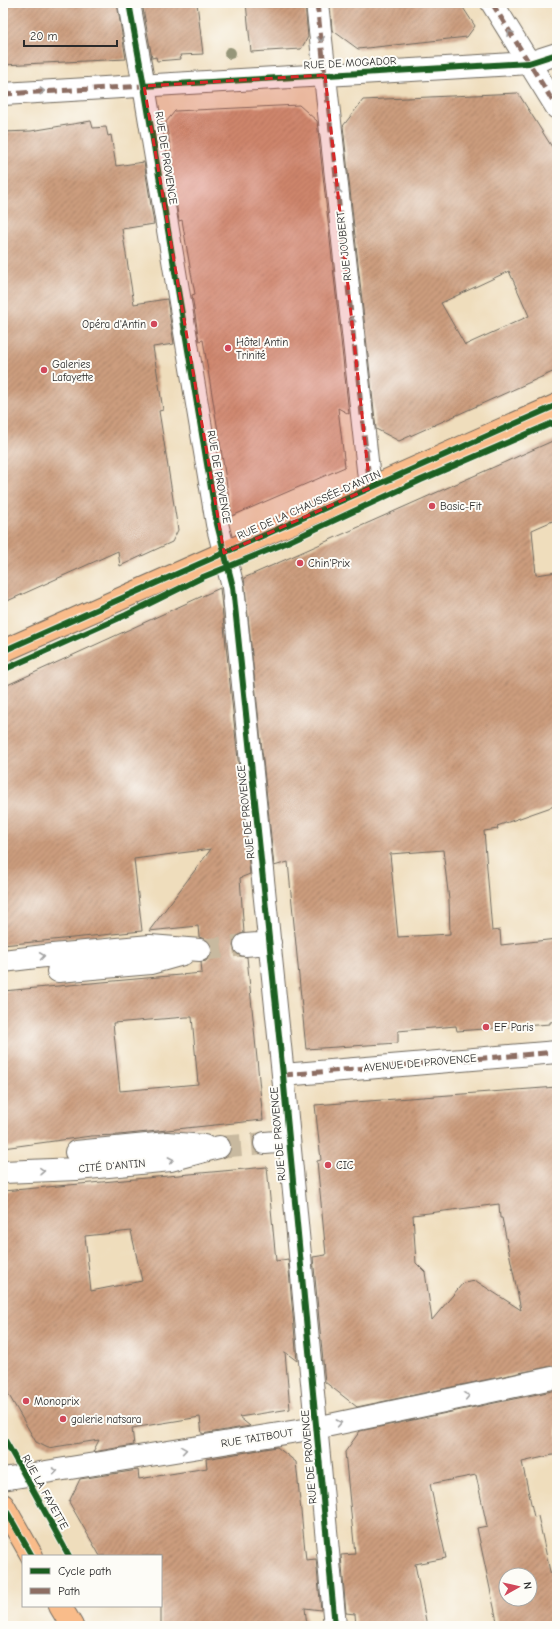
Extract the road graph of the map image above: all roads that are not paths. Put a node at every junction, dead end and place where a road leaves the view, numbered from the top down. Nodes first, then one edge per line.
1 (129, 3) edge
2 (317, 3) edge
3 (492, 3) edge
4 (557, 54) edge
5 (528, 63) junction
6 (325, 75) junction
7 (144, 86) junction
8 (3, 94) edge
9 (557, 108) edge
10 (557, 405) edge
11 (370, 488) junction
12 (224, 553) junction
13 (3, 651) edge
14 (270, 943) junction
15 (246, 946) tunnel mouth
16 (3, 961) edge
17 (58, 971) dead end
18 (557, 1052) edge
19 (283, 1075) junction
20 (289, 1141) junction
21 (265, 1143) tunnel mouth
22 (76, 1152) dead end
23 (3, 1172) edge
24 (557, 1377) edge
25 (316, 1428) junction
26 (3, 1479) edge
27 (3, 1505) edge
28 (31, 1555) edge
29 (61, 1607) edge
30 (72, 1626) edge
31 (335, 1626) edge

1 - 7 street, RUE DE PROVENCE
2 -> 6 street, RUE JOUBERT
5 -> 3 street
4 - 5 street, RUE DE MOGADOR
5 - 6 street, RUE DE MOGADOR
5 - 9 street
6 - 7 street, RUE DE MOGADOR
11 -> 6 street, RUE JOUBERT
8 -> 7 street, RUE DE MOGADOR
7 - 12 street, RUE DE PROVENCE
10 - 11 main road, RUE DE LA CHAUSSÉE-D'ANTIN
11 - 12 main road, RUE DE LA CHAUSSÉE-D'ANTIN
12 - 13 main road, RUE DE LA CHAUSSÉE-D'ANTIN
12 - 14 street, RUE DE PROVENCE
14 - 15 street
14 - 19 street, RUE DE PROVENCE
16 -> 17 street
18 - 19 street, AVENUE DE PROVENCE
19 - 20 street, RUE DE PROVENCE
20 - 21 street
20 - 25 street, RUE DE PROVENCE
23 -> 22 street, CITÉ D'ANTIN
25 -> 24 street, RUE TAITBOUT
26 -> 25 street, RUE TAITBOUT
25 - 31 street, RUE DE PROVENCE
27 - 28 main road
29 - 30 main road

